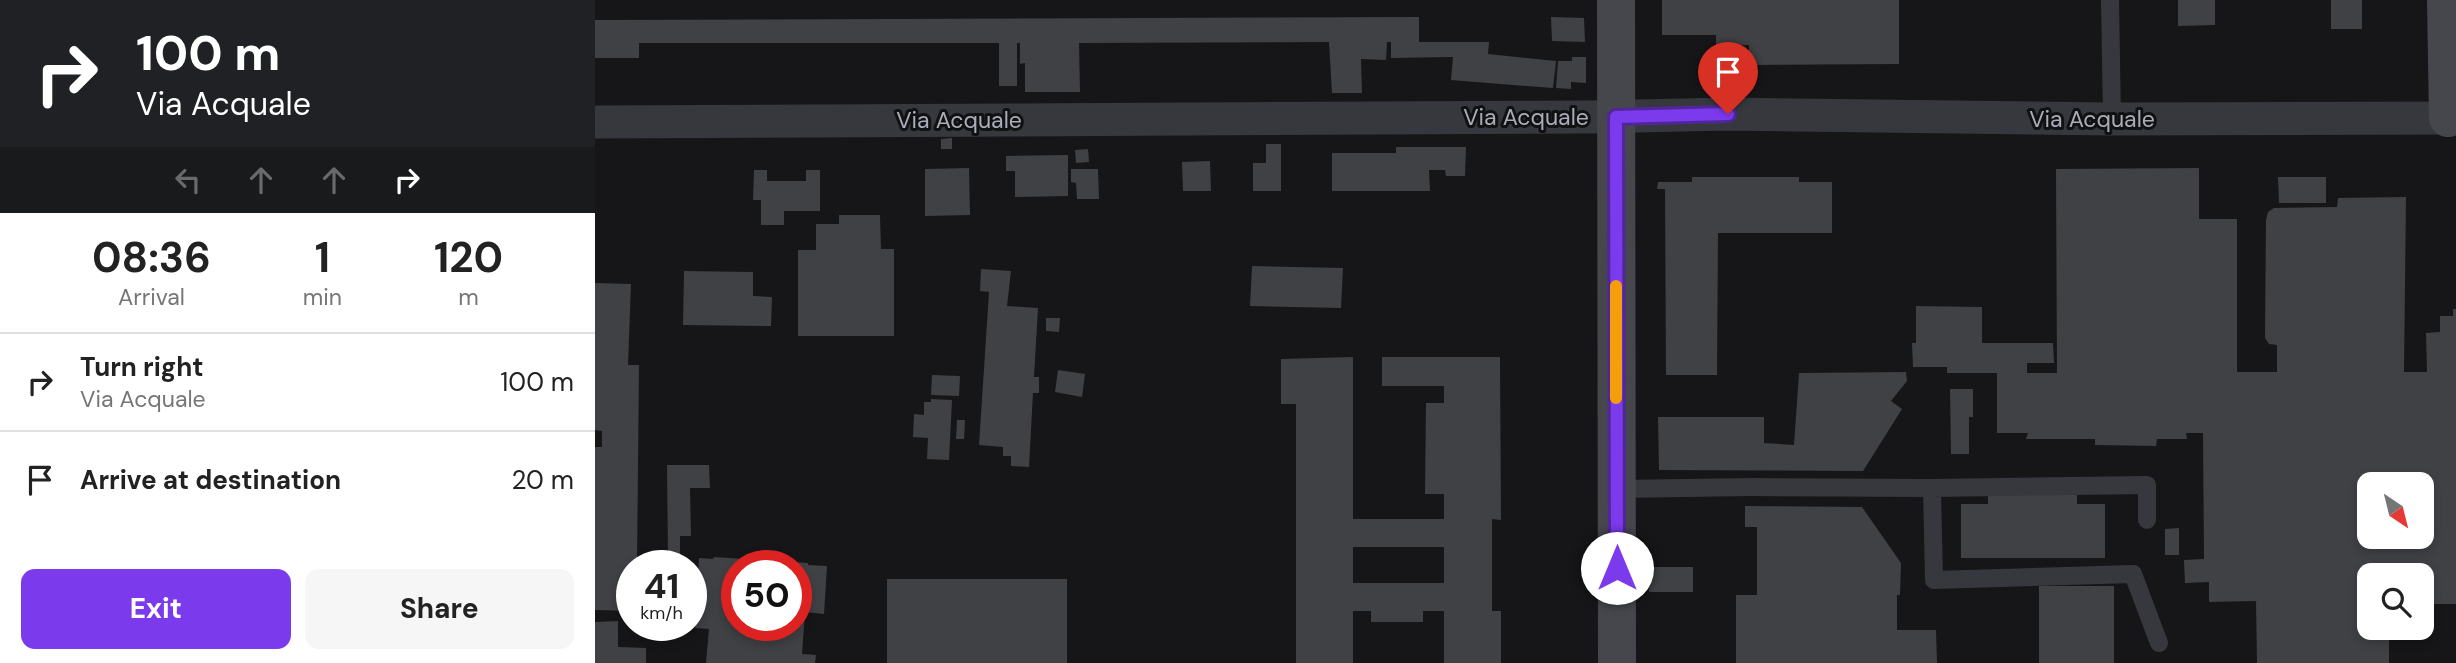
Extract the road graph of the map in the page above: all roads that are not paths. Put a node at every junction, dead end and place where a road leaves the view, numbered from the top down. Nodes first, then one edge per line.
1 (1616, 0) edge
2 (2110, 0) edge
3 (2446, 0) edge
4 (1616, 117) junction
5 (2452, 118) edge
6 (2112, 119) junction
7 (595, 122) edge
8 (1932, 488) junction
9 (1617, 489) junction
10 (2147, 520) dead end
11 (2159, 643) dead end
12 (1617, 663) edge

1 - 4 main road
2 - 6 lane
3 - 5 main road
4 - 6 street, Via Acquale
4 - 7 street, Via Acquale
4 - 9 main road
5 - 6 street, Via Acquale
8 - 9 lane
8 - 10 lane
8 - 11 lane
9 - 12 main road

